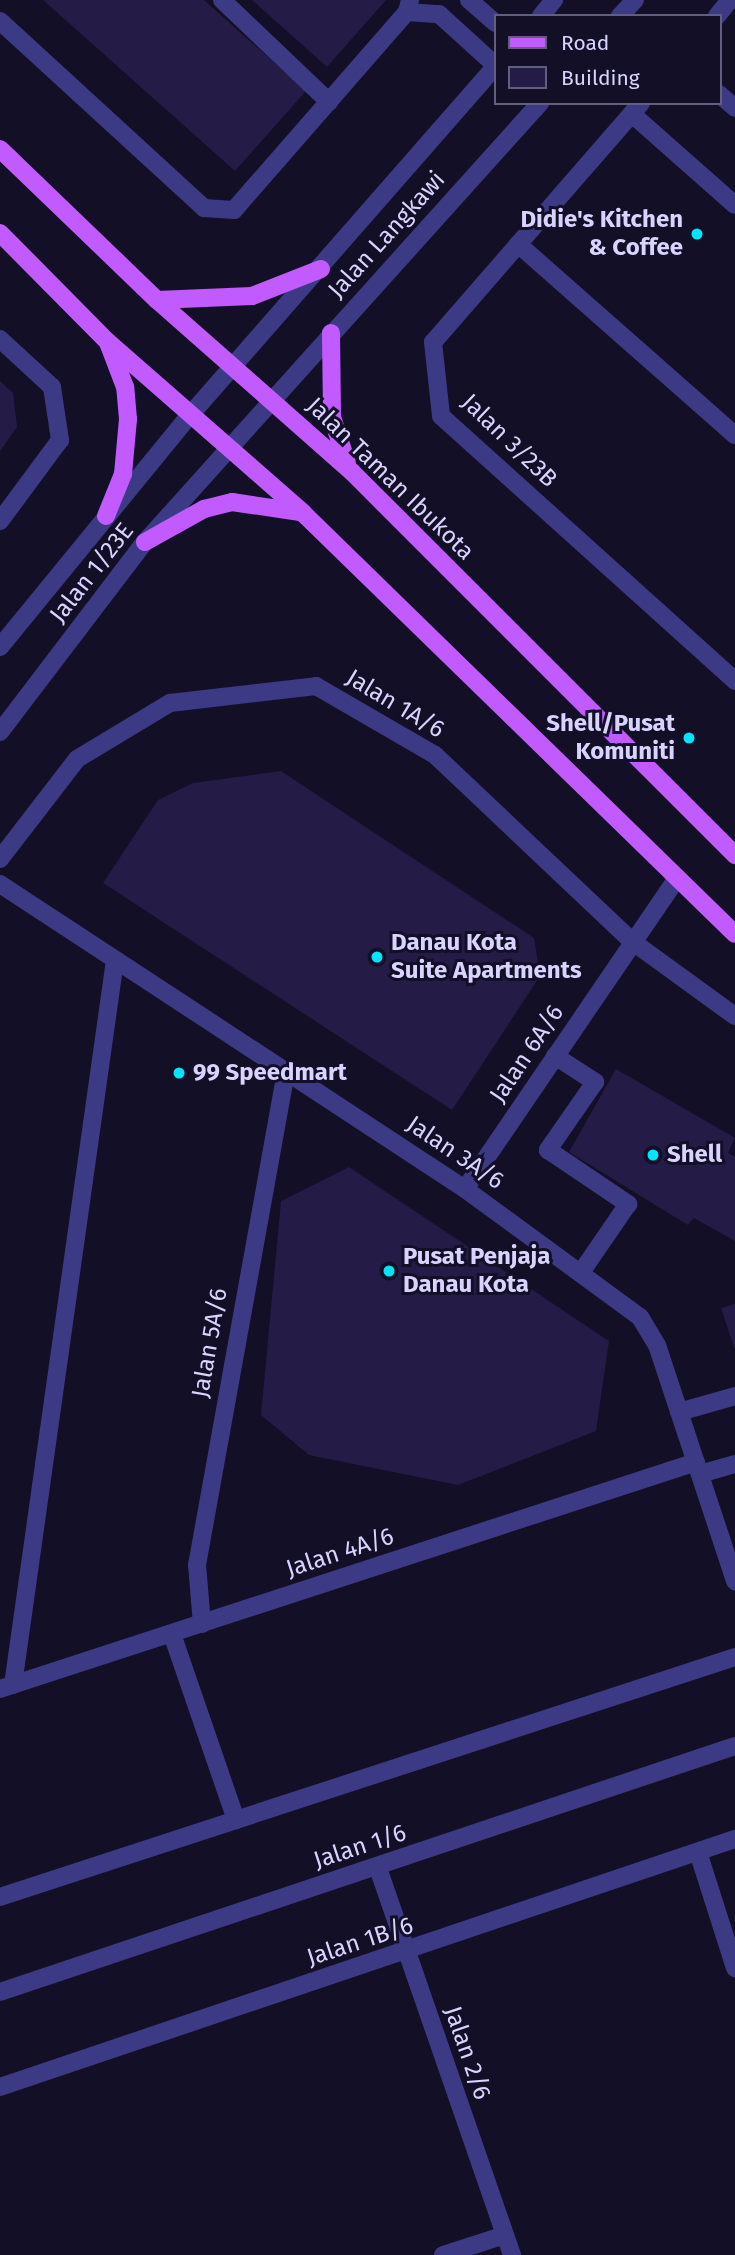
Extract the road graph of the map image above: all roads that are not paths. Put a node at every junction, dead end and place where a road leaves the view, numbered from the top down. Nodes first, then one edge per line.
1 (222, 0) edge
2 (469, 0) edge
3 (554, 0) edge
4 (635, 0) edge
5 (730, 0) edge
6 (408, 6) edge
7 (543, 14) edge
8 (622, 14) edge
9 (719, 14) edge
10 (0, 21) edge
11 (494, 22) edge
12 (494, 65) edge
13 (494, 67) edge
14 (721, 96) edge
15 (329, 102) junction
16 (538, 105) edge
17 (735, 108) edge
18 (636, 109) edge
19 (0, 149) edge
20 (735, 205) edge
21 (0, 233) edge
22 (518, 244) junction
23 (321, 269) junction
24 (157, 300) junction
25 (331, 333) junction
26 (0, 339) edge
27 (108, 342) junction
28 (233, 367) junction
29 (271, 400) junction
30 (191, 414) junction
31 (735, 435) edge
32 (229, 448) junction
33 (352, 472) junction
34 (303, 513) junction
35 (106, 516) junction
36 (0, 521) edge
37 (145, 542) junction
38 (0, 647) edge
39 (734, 678) edge
40 (0, 732) edge
41 (735, 855) edge
42 (0, 859) edge
43 (677, 878) junction
44 (0, 884) edge
45 (735, 933) edge
46 (633, 942) junction
47 (115, 960) junction
48 (735, 1016) edge
49 (555, 1056) junction
50 (286, 1072) junction
51 (465, 1189) junction
52 (582, 1271) junction
53 (735, 1396) edge
54 (679, 1412) junction
55 (735, 1464) edge
56 (698, 1468) junction
57 (735, 1581) edge
58 (202, 1624) junction
59 (172, 1634) junction
60 (735, 1657) edge
61 (6, 1687) edge
62 (735, 1746) edge
63 (236, 1820) junction
64 (735, 1839) edge
65 (698, 1852) junction
66 (378, 1868) junction
67 (0, 1897) edge
68 (407, 1953) junction
69 (735, 1968) edge
70 (0, 1992) edge
71 (0, 2087) edge
72 (505, 2235) junction
73 (443, 2255) edge
74 (512, 2255) edge

1 - 15 street
2 - 11 street
3 - 7 street
4 - 8 street
5 - 9 street
6 - 12 street
6 - 15 street
10 - 15 street
13 - 23 street, Jalan Langkawi
14 - 17 street
16 - 25 street, Jalan Langkawi
18 - 20 street
18 - 22 street, Jalan 3/23B
19 - 24 main road, Jalan Taman Ibukota
21 - 27 main road
22 - 31 street
22 - 39 street, Jalan 3/23B
23 - 24 main road
23 - 28 street, Jalan Langkawi
24 - 28 main road, Jalan Taman Ibukota
25 - 29 street, Jalan Langkawi
25 - 33 main road
26 - 36 street
27 - 30 main road
27 - 35 main road
28 - 29 main road, Jalan Taman Ibukota
28 - 30 street, Jalan Langkawi
29 - 32 street, Jalan Langkawi
29 - 33 main road, Jalan Taman Ibukota
30 - 32 main road
30 - 35 street, Jalan 1/23E
32 - 34 main road
32 - 37 street, Jalan 1/23E
33 - 41 main road, Jalan Taman Ibukota
34 - 37 main road
34 - 43 main road
35 - 38 street, Jalan 1/23E
37 - 40 street, Jalan 1/23E
42 - 46 street, Jalan 1A/6
43 - 45 main road
43 - 46 street, Jalan 6A/6
44 - 47 street, Jalan 3A/6
46 - 48 street, Jalan 1A/6
46 - 49 street, Jalan 6A/6
47 - 50 street, Jalan 3A/6
47 - 61 street
49 - 51 street, Jalan 6A/6
49 - 52 street
50 - 51 street, Jalan 3A/6
50 - 58 street, Jalan 5A/6
51 - 52 street, Jalan 3A/6
52 - 54 street, Jalan 3A/6
53 - 54 street
54 - 56 street, Jalan 3A/6
55 - 56 street, Jalan 4A/6
56 - 57 street, Jalan 3A/6
56 - 58 street, Jalan 4A/6
58 - 59 street, Jalan 4A/6
59 - 61 street, Jalan 4A/6
59 - 63 street
60 - 63 street
62 - 66 street, Jalan 1/6
63 - 67 street
64 - 65 street, Jalan 1B/6
65 - 68 street, Jalan 1B/6
65 - 69 street
66 - 68 street, Jalan 2/6
66 - 70 street, Jalan 1/6
68 - 71 street, Jalan 1B/6
68 - 72 street, Jalan 2/6
72 - 73 street
72 - 74 street, Jalan 2/6

